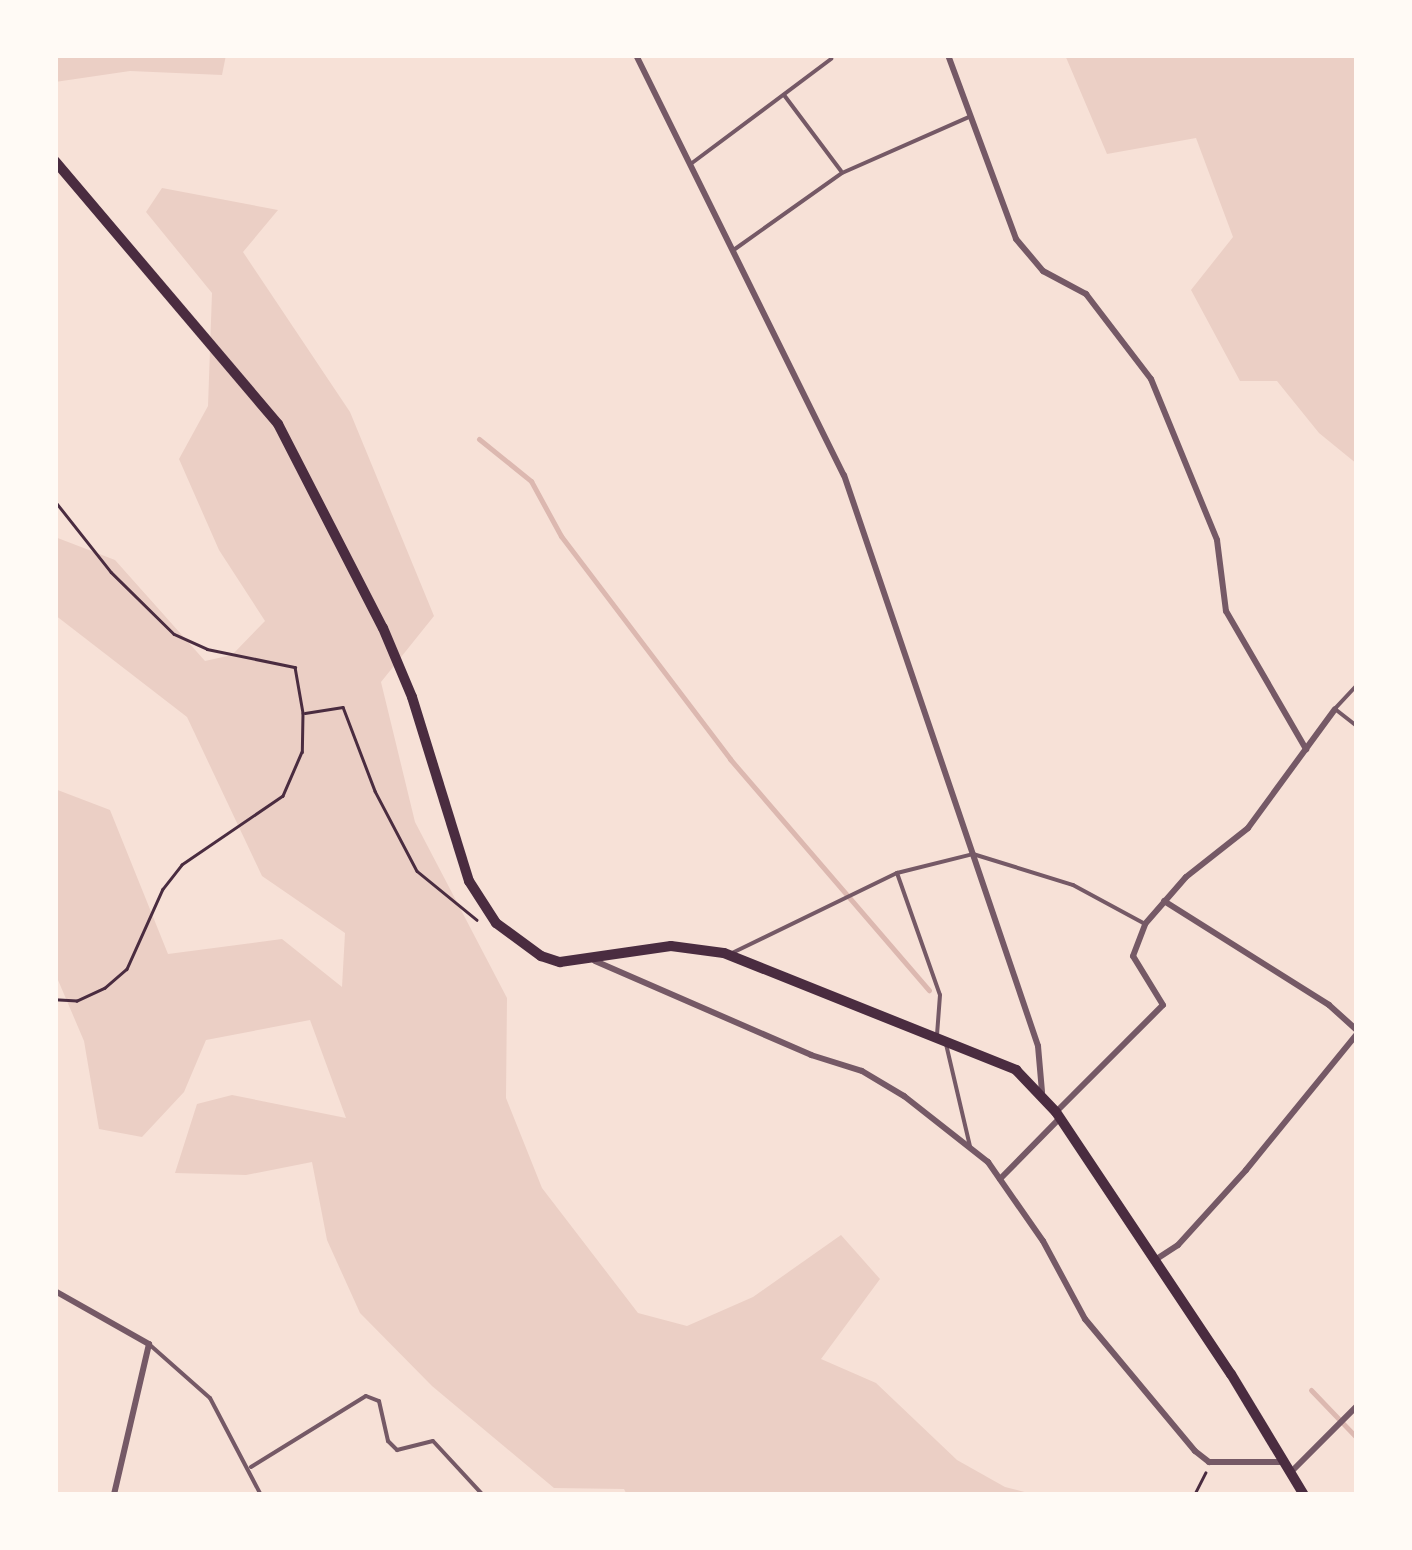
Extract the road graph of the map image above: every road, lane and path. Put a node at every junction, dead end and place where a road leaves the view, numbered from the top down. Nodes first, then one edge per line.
1 (636, 55) edge
2 (948, 55) edge
3 (830, 59) dead end
4 (784, 95) junction
5 (973, 115) junction
6 (55, 161) edge
7 (688, 166) junction
8 (842, 173) junction
9 (731, 252) junction
10 (55, 501) edge
11 (1357, 685) edge
12 (1335, 709) junction
13 (303, 714) junction
14 (1357, 726) edge
15 (1306, 748) junction
16 (973, 854) junction
17 (897, 873) junction
18 (1164, 901) junction
19 (496, 923) junction
20 (1145, 924) junction
21 (729, 954) junction
22 (595, 961) junction
23 (55, 1000) edge
24 (1357, 1032) edge
25 (941, 1036) junction
26 (1042, 1092) junction
27 (1058, 1115) junction
28 (972, 1151) junction
29 (1000, 1179) junction
30 (1154, 1260) junction
31 (55, 1292) edge
32 (148, 1344) junction
33 (1357, 1406) edge
34 (1209, 1462) junction
35 (251, 1467) junction
36 (1287, 1467) junction
37 (114, 1495) edge
38 (261, 1495) edge
39 (483, 1495) edge
40 (1194, 1495) edge
41 (1304, 1495) edge

1 - 7 street
2 - 5 street
3 - 4 lane
4 - 7 lane
4 - 8 lane
5 - 8 lane
5 - 15 street
6 - 19 main road
7 - 9 street
8 - 9 lane
9 - 16 street
10 - 13 path
11 - 12 lane
12 - 14 lane
12 - 15 street
13 - 19 path
13 - 23 path
15 - 18 street
16 - 17 lane
16 - 20 lane
16 - 26 street
17 - 21 lane
17 - 25 lane
18 - 20 street
18 - 24 street
19 - 22 main road
20 - 27 street
21 - 22 main road
21 - 25 main road
22 - 28 street
24 - 30 street
25 - 26 main road
25 - 28 lane
26 - 27 main road
27 - 29 street
27 - 30 main road
28 - 29 street
29 - 34 street
30 - 36 main road
31 - 32 street
32 - 35 lane
32 - 37 street
33 - 36 street
34 - 36 street
34 - 40 path
35 - 38 lane
35 - 39 lane
36 - 41 main road

